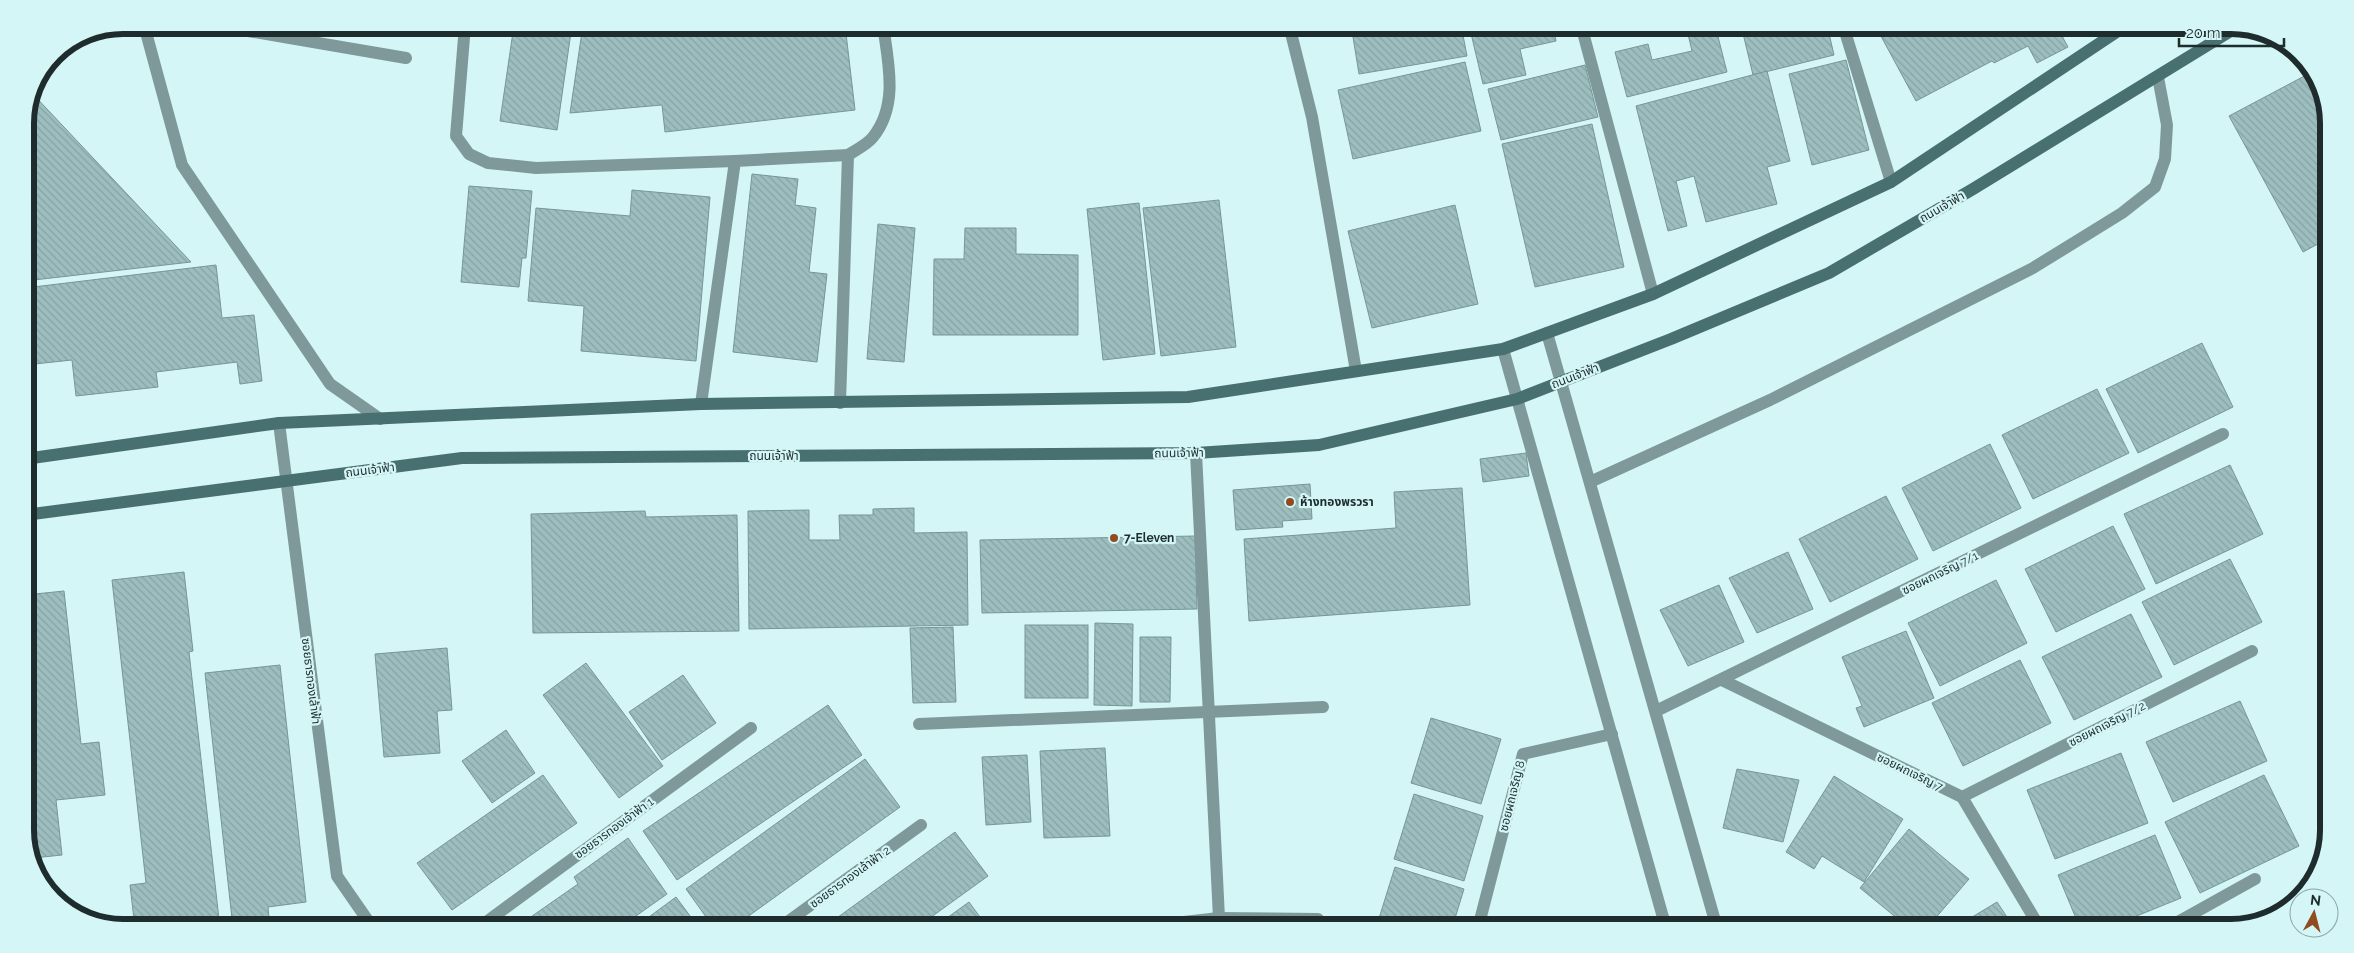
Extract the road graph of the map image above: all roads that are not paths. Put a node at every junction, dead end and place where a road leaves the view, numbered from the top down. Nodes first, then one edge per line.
1 (146, 34) edge
2 (266, 34) edge
3 (464, 34) edge
4 (884, 34) edge
5 (1291, 34) edge
6 (1583, 34) edge
7 (1845, 34) edge
8 (2113, 34) edge
9 (2226, 34) edge
10 (406, 58) dead end
11 (2158, 76) junction
12 (848, 155) junction
13 (735, 161) junction
14 (1891, 182) junction
15 (1653, 294) junction
16 (1547, 333) junction
17 (1503, 349) junction
18 (1356, 371) junction
19 (1561, 381) junction
20 (1517, 399) junction
21 (840, 403) junction
22 (701, 404) junction
23 (380, 419) junction
24 (279, 423) junction
25 (2223, 434) dead end
26 (1196, 453) junction
27 (34, 458) edge
28 (285, 481) junction
29 (1590, 482) junction
30 (34, 515) edge
31 (2252, 651) dead end
32 (1722, 680) junction
33 (1323, 707) dead end
34 (1207, 711) junction
35 (1656, 711) junction
36 (919, 724) dead end
37 (751, 728) dead end
38 (1612, 734) junction
39 (1962, 797) junction
40 (922, 825) dead end
41 (2254, 879) dead end
42 (1219, 918) junction
43 (367, 919) edge
44 (490, 919) edge
45 (791, 919) edge
46 (1210, 919) edge
47 (1318, 919) dead end
48 (1480, 919) edge
49 (1663, 919) edge
50 (1714, 919) edge
51 (2035, 919) edge
52 (2184, 919) edge

1 - 23 street
2 - 10 street
3 - 13 street
4 - 12 street
5 - 18 street
6 - 15 street
7 - 14 street
8 - 14 main road
9 - 11 main road, ถนนเจ้าฟ้า
11 - 19 main road, ถนนเจ้าฟ้า
11 - 29 street
12 - 13 street
12 - 21 street
13 - 22 street
14 - 15 main road
15 - 16 main road
16 - 17 main road
16 - 19 street
17 - 18 main road
17 - 20 street
18 - 21 main road
19 - 20 main road, ถนนเจ้าฟ้า
19 - 29 street
20 - 26 main road, ถนนเจ้าฟ้า
20 - 38 street
21 - 22 main road
22 - 23 main road
23 - 24 main road
24 - 27 main road
24 - 28 street, ซอยธารทองเล้าฟ้า
25 - 32 street, ซอยผถเจริญ 7/1
26 - 28 main road, ถนนเจ้าฟ้า
26 - 34 street
28 - 30 main road, ถนนเจ้าฟ้า
28 - 43 street, ซอยธารทองเล้าฟ้า
29 - 35 street
31 - 39 street, ซอยผถเจริญ 7/2
32 - 35 street, ซอยผถเจริญ 7/1
32 - 39 street, ซอยผถเจริญ 7
33 - 34 street
34 - 36 street
34 - 42 street
35 - 50 street
37 - 44 street, ซอยธารทองเจ้าฟ้า 1
38 - 48 street, ซอยผถเจริญ 8
38 - 49 street
39 - 51 street
40 - 45 street, ซอยธารทองเล้าฟ้า 2
41 - 52 street
42 - 46 street
42 - 47 street

